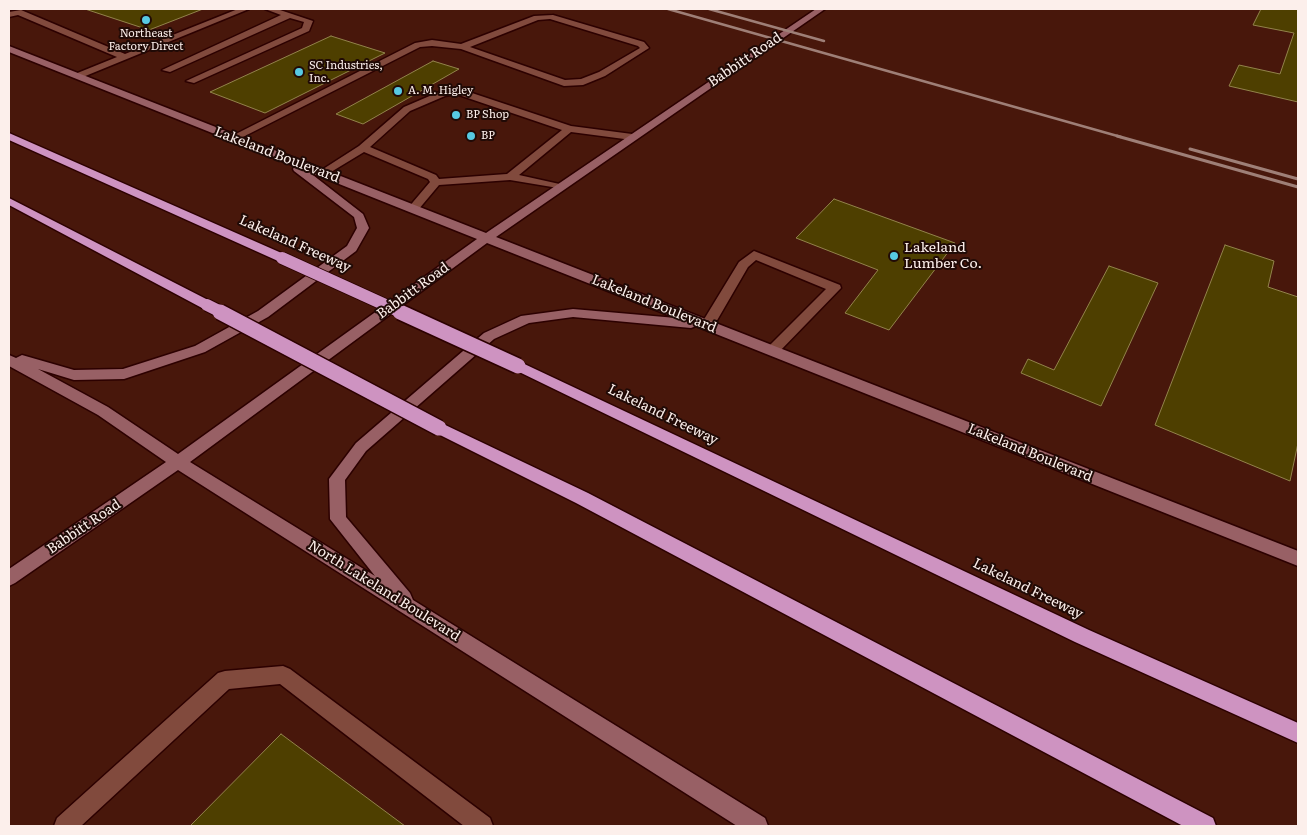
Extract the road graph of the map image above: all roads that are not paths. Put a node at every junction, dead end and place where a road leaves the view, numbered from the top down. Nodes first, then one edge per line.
1 (245, 9) edge
2 (269, 9) edge
3 (820, 9) edge
4 (19, 10) edge
5 (9, 15) edge
6 (289, 15) junction
7 (462, 47) junction
8 (9, 48) edge
9 (124, 58) junction
10 (167, 70) dead end
11 (78, 76) junction
12 (191, 81) dead end
13 (569, 128) junction
14 (9, 136) edge
15 (632, 137) junction
16 (233, 138) junction
17 (363, 148) junction
18 (280, 157) junction
19 (322, 173) junction
20 (510, 177) junction
21 (436, 182) junction
22 (560, 187) junction
23 (9, 201) edge
24 (414, 208) junction
25 (488, 236) junction
26 (707, 326) junction
27 (772, 351) junction
28 (9, 356) edge
29 (9, 360) edge
30 (178, 462) junction
31 (1298, 559) edge
32 (9, 578) edge
33 (413, 610) junction
34 (1298, 733) edge
35 (65, 826) edge
36 (482, 826) edge
37 (757, 826) edge
38 (1205, 826) edge

1 - 9 lane
2 - 6 lane
3 - 15 street, Babbitt Road
4 - 5 lane
4 - 9 lane
6 - 10 lane
6 - 12 lane
7 - 7 lane
7 - 16 lane
8 - 11 street, Lakeland Boulevard
9 - 11 lane
11 - 16 street, Lakeland Boulevard
13 - 15 lane
13 - 17 lane
13 - 20 lane
14 - 34 highway, Lakeland Freeway, bridge
15 - 22 street, Babbitt Road
16 - 18 street, Lakeland Boulevard
17 - 19 lane
17 - 21 lane
18 - 19 street, Lakeland Boulevard
18 - 28 street
19 - 24 street, Lakeland Boulevard
20 - 21 lane
20 - 22 lane
21 - 24 lane
22 - 25 street, Babbitt Road
23 - 38 highway, bridge
24 - 25 street, Lakeland Boulevard
25 - 26 street, Lakeland Boulevard
25 - 30 street, Babbitt Road
26 - 27 street, Lakeland Boulevard
26 - 27 lane
26 - 33 street
27 - 31 street, Lakeland Boulevard
29 - 30 street, North Lakeland Boulevard
30 - 32 street, Babbitt Road
30 - 33 street, North Lakeland Boulevard
33 - 37 street, North Lakeland Boulevard
35 - 36 lane

